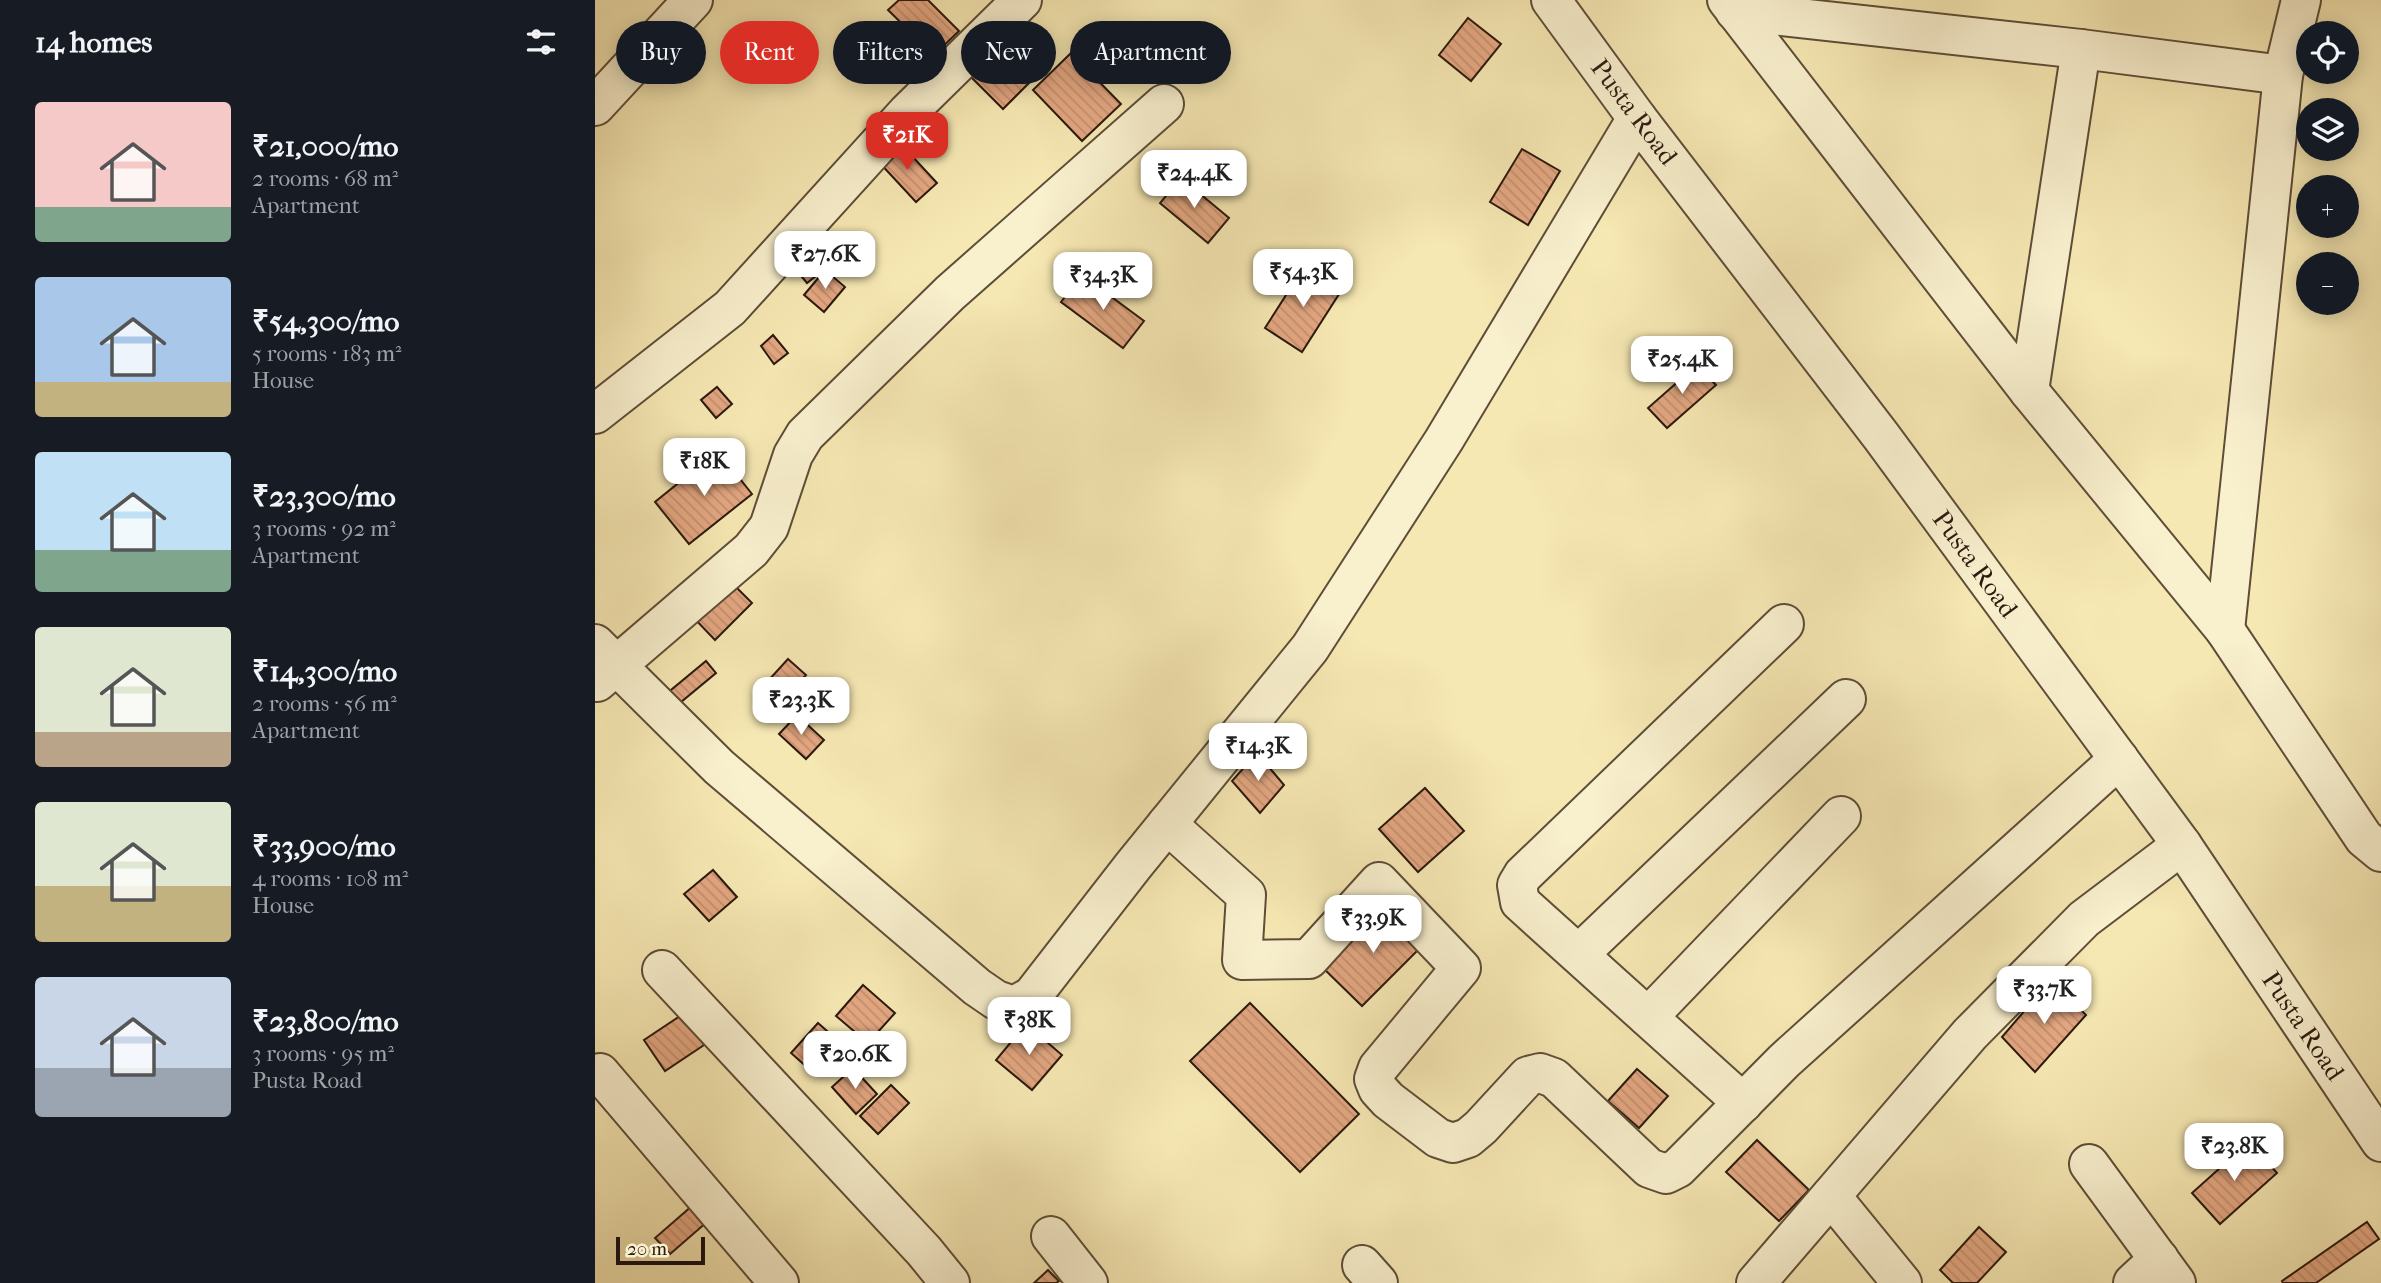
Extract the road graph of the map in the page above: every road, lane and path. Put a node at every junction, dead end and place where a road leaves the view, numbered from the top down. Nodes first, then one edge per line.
1 (693, 0) edge
2 (1022, 0) edge
3 (1551, 0) edge
4 (2301, 0) edge
5 (1731, 6) edge
6 (2081, 49) junction
7 (2283, 75) junction
8 (1164, 104) dead end
9 (595, 106) edge
10 (1637, 118) junction
11 (2029, 391) junction
12 (595, 414) edge
13 (1784, 624) dead end
14 (2225, 630) junction
15 (602, 664) edge
16 (1846, 699) dead end
17 (2119, 759) junction
18 (1841, 816) dead end
19 (1167, 824) junction
20 (2182, 845) junction
21 (2381, 852) edge
22 (1579, 954) junction
23 (662, 970) dead end
24 (1648, 1017) junction
25 (600, 1073) dead end
26 (1743, 1103) junction
27 (2381, 1142) edge
28 (2089, 1164) dead end
29 (1831, 1196) junction
30 (1051, 1236) dead end
31 (2156, 1275) edge
32 (779, 1283) edge
33 (950, 1283) edge
34 (1088, 1283) edge
35 (1756, 1283) edge
36 (1902, 1283) edge

1 - 9 street
2 - 12 street
3 - 10 street, Pusta Road
4 - 7 street
5 - 6 street
5 - 11 street
6 - 7 street
6 - 11 street
7 - 14 street
8 - 15 street
10 - 17 street, Pusta Road
10 - 19 street
11 - 14 street
13 - 22 street
14 - 21 street
15 - 19 street
16 - 22 street
17 - 20 street, Pusta Road
17 - 26 street
18 - 24 street
19 - 26 street
20 - 27 street, Pusta Road
20 - 29 street
22 - 24 street
23 - 33 street
24 - 26 street
25 - 32 street
28 - 31 street
29 - 35 street
29 - 36 street
30 - 34 street

